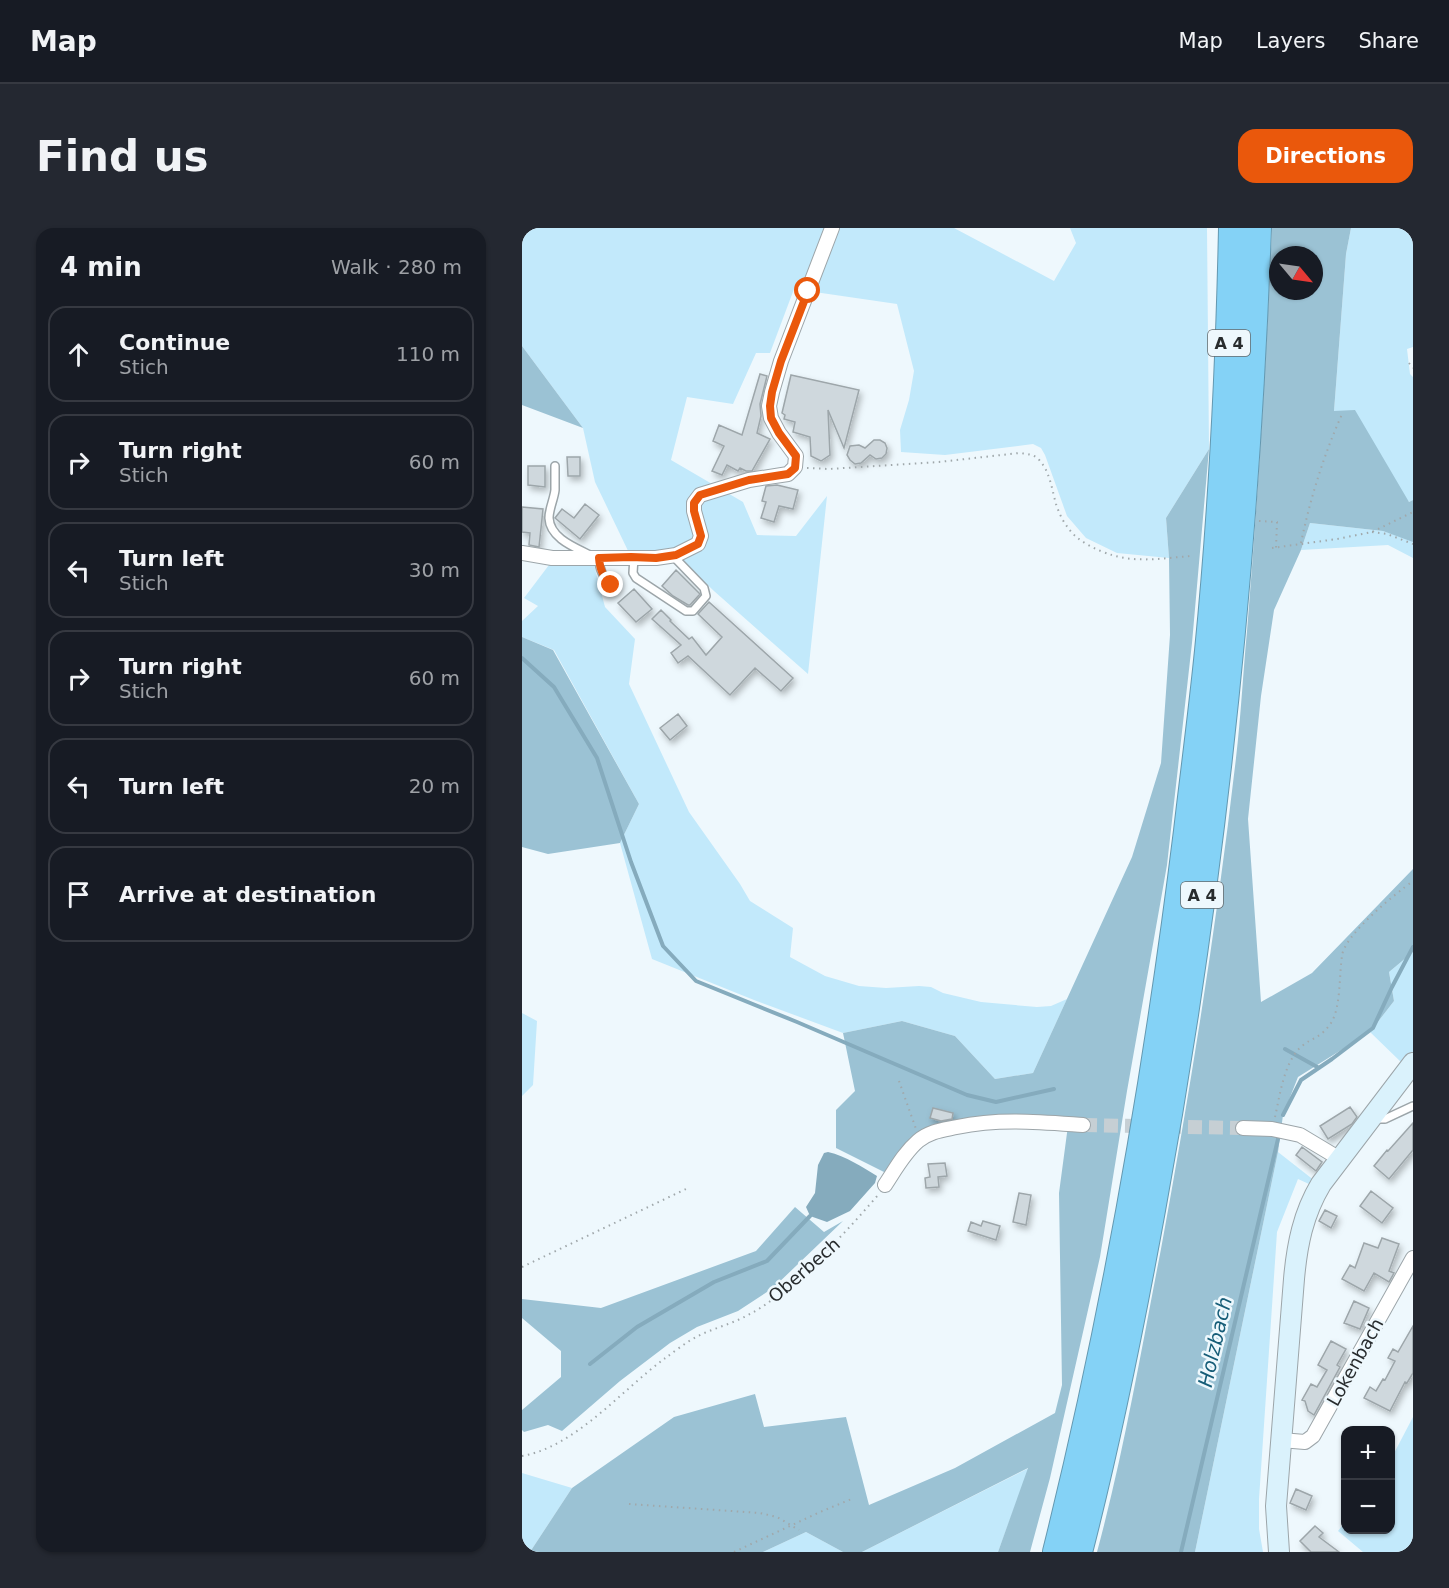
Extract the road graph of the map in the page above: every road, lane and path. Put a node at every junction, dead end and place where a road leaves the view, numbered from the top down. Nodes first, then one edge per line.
1 (832, 228) edge
2 (1232, 228) edge
3 (1258, 228) edge
4 (1409, 363) dead end
5 (1413, 368) edge
6 (1343, 412) dead end
7 (555, 466) dead end
8 (795, 468) junction
9 (1413, 512) edge
10 (1259, 521) dead end
11 (1372, 532) junction
12 (1301, 543) junction
13 (1413, 544) edge
14 (522, 553) edge
15 (673, 556) junction
16 (1191, 556) dead end
17 (634, 557) junction
18 (597, 558) junction
19 (611, 585) dead end
20 (1413, 881) edge
21 (1413, 1063) edge
22 (899, 1081) dead end
23 (1413, 1106) edge
24 (1373, 1115) junction
25 (1083, 1125) tunnel mouth
26 (1243, 1128) tunnel mouth
27 (1272, 1129) junction
28 (920, 1140) junction
29 (1340, 1159) junction
30 (885, 1185) joint
31 (686, 1189) dead end
32 (1413, 1258) edge
33 (522, 1267) edge
34 (1281, 1440) junction
35 (522, 1456) edge
36 (854, 1498) dead end
37 (629, 1504) dead end
38 (792, 1525) junction
39 (800, 1530) dead end
40 (734, 1552) edge
41 (1056, 1552) edge
42 (1079, 1552) edge
43 (1279, 1552) edge

1 - 8 street
2 - 41 highway, A 4
3 - 42 highway, A 4
4 - 5 path
6 - 12 path
7 - 18 lane
8 - 15 street
8 - 16 path
9 - 11 path
10 - 12 path
11 - 12 path
11 - 13 path
14 - 18 street
15 - 17 street
15 - 17 lane
17 - 18 street
18 - 19 lane
20 - 27 path
21 - 24 street
22 - 28 path
23 - 24 lane
24 - 29 street
25 - 28 street
26 - 27 street
27 - 29 street
28 - 30 street
29 - 34 street
30 - 35 path, Oberbech
31 - 33 path
32 - 34 street, Lokenbach
34 - 43 street
36 - 38 path
37 - 38 path
38 - 39 path
38 - 40 path

